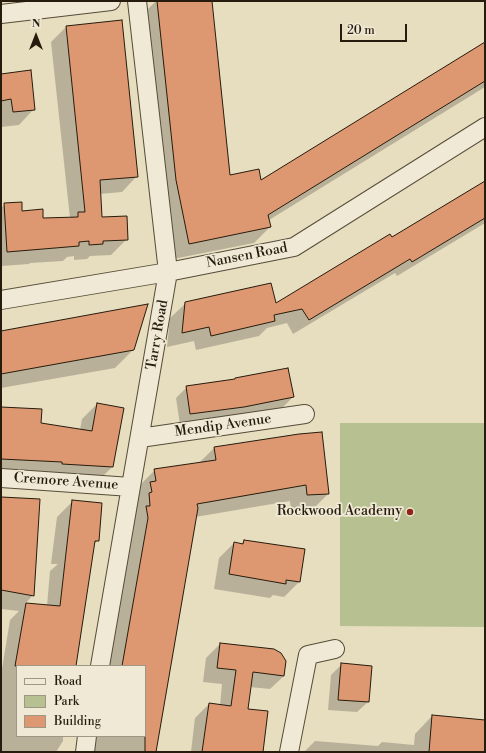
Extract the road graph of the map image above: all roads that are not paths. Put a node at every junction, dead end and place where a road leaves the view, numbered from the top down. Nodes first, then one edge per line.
1 (111, 1) edge
2 (137, 1) edge
3 (1, 14) edge
4 (485, 127) edge
5 (168, 272) junction
6 (1, 300) edge
7 (306, 414) dead end
8 (140, 438) junction
9 (1, 478) edge
10 (131, 487) junction
11 (335, 649) dead end
12 (100, 665) edge
13 (87, 737) edge
14 (85, 752) edge
15 (289, 752) edge

1 - 3 street
2 - 5 street, Tarry Road
4 - 5 street, Nansen Road
5 - 6 street, Nansen Road
5 - 8 street, Tarry Road
7 - 8 street, Mendip Avenue
8 - 10 street, Tarry Road
9 - 10 street, Cremore Avenue
10 - 12 street, Tarry Road
11 - 15 street
13 - 14 street

